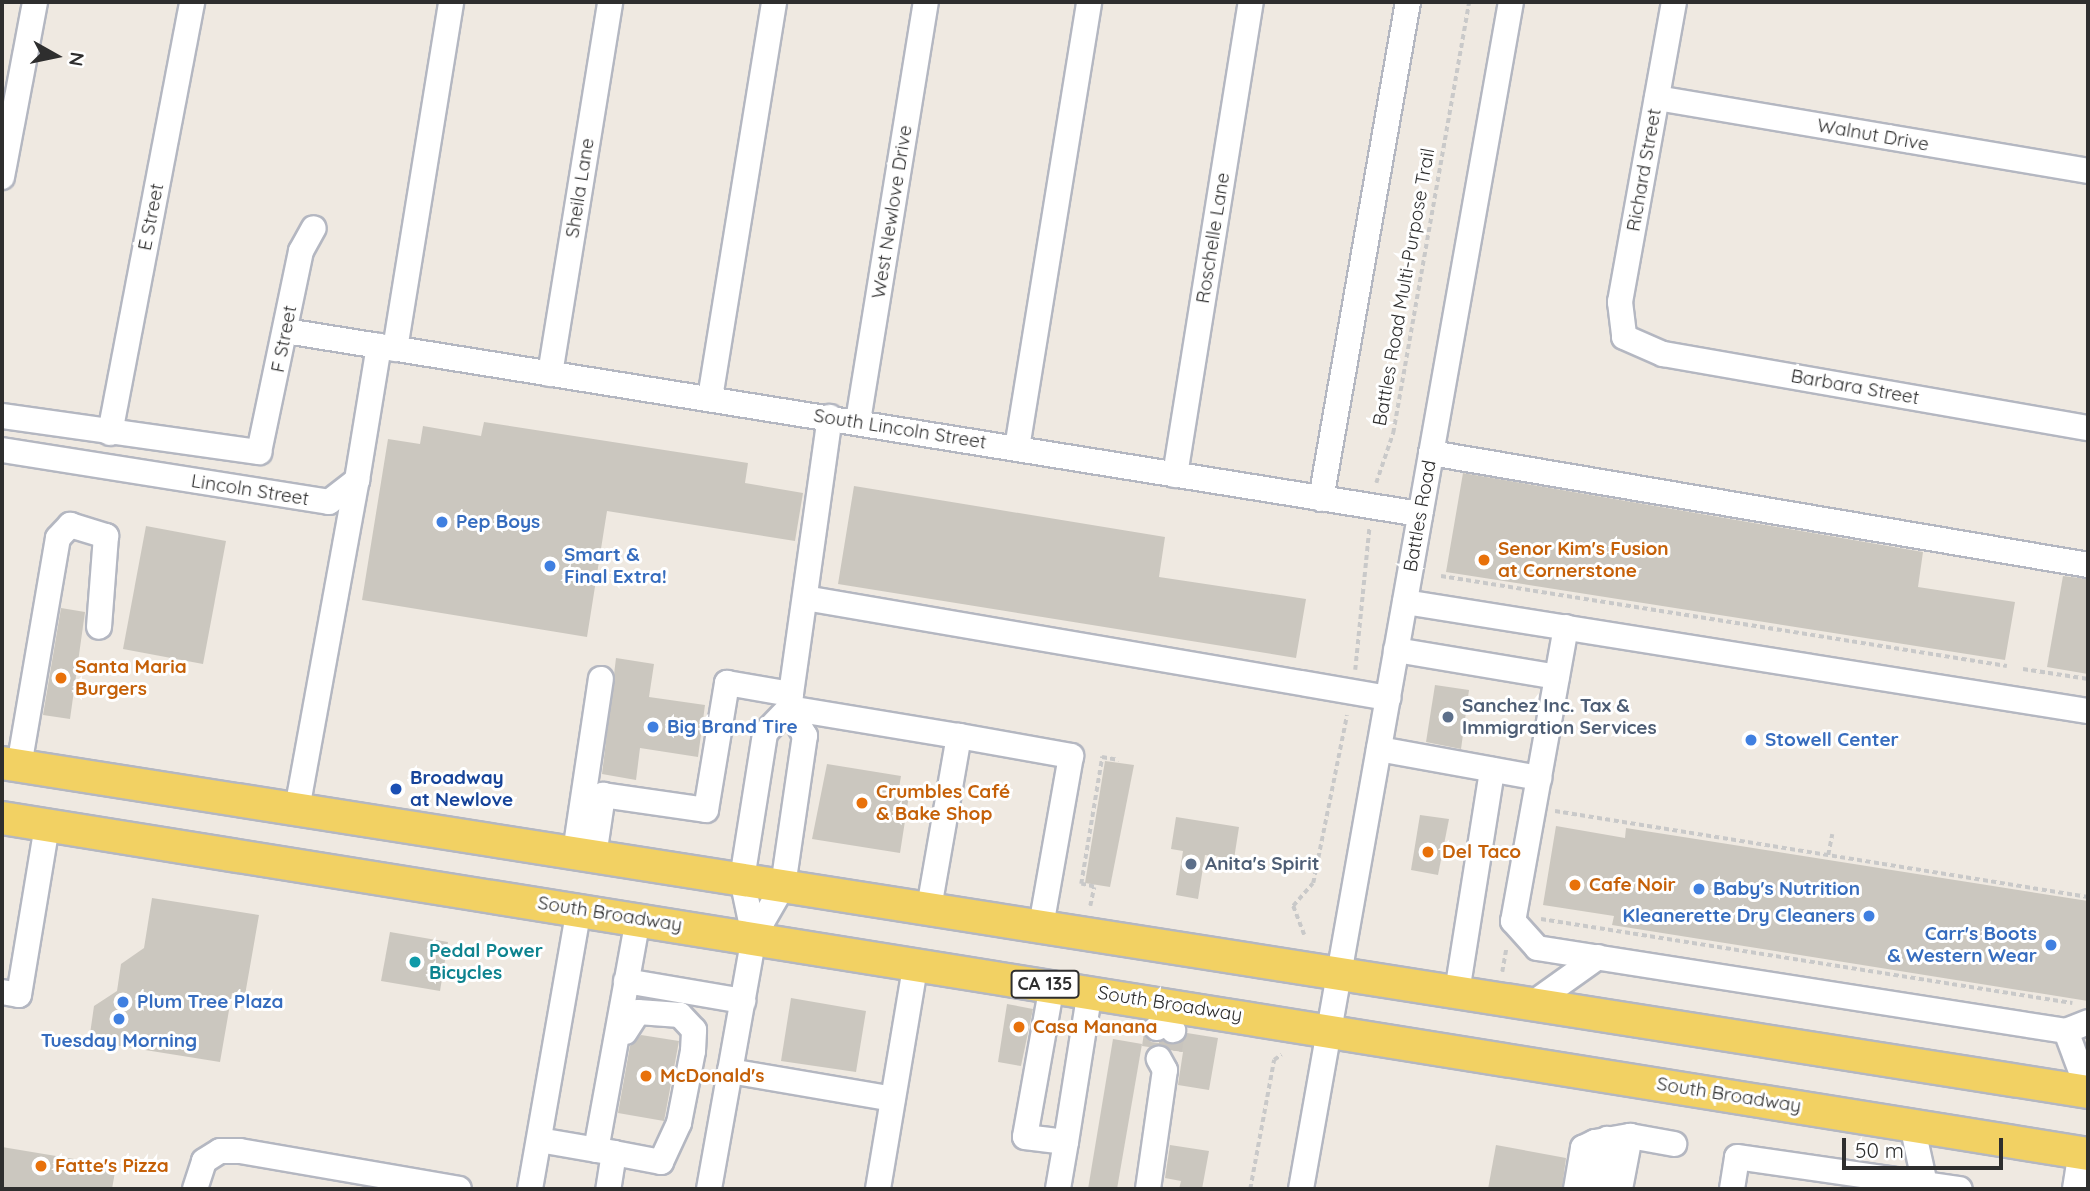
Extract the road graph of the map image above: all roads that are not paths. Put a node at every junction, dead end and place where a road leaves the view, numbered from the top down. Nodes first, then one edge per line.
1 (34, 2) edge
2 (192, 2) edge
3 (452, 2) edge
4 (610, 2) edge
5 (774, 2) edge
6 (926, 2) edge
7 (1089, 2) edge
8 (1251, 2) edge
9 (1408, 2) edge
10 (1511, 2) edge
11 (1674, 2) edge
12 (1657, 99) junction
13 (2088, 171) edge
14 (2, 177) edge
15 (314, 228) dead end
16 (286, 331) junction
17 (1624, 337) joint
18 (387, 347) junction
19 (550, 374) junction
20 (710, 398) junction
21 (2, 416) edge
22 (830, 417) junction
23 (858, 421) junction
24 (2088, 428) edge
25 (110, 433) junction
26 (1017, 449) junction
27 (2, 450) edge
28 (1431, 453) junction
29 (1175, 475) junction
30 (357, 480) junction
31 (1321, 499) junction
32 (1420, 514) junction
33 (2088, 565) edge
34 (805, 598) junction
35 (1405, 602) junction
36 (99, 627) dead end
37 (1566, 627) junction
38 (1396, 650) junction
39 (1557, 677) junction
40 (601, 679) dead end
41 (1388, 698) junction
42 (790, 701) junction
43 (2088, 710) edge
44 (959, 736) junction
45 (1379, 749) junction
46 (11, 764) edge
47 (1492, 770) junction
48 (1539, 778) junction
49 (297, 809) junction
50 (2, 818) edge
51 (47, 825) junction
52 (584, 854) junction
53 (742, 879) junction
54 (783, 886) junction
55 (929, 908) junction
56 (579, 909) junction
57 (638, 918) junction
58 (1041, 926) junction
59 (754, 936) junction
60 (1598, 957) junction
61 (916, 963) junction
62 (1339, 973) junction
63 (626, 981) junction
64 (1052, 985) junction
65 (1090, 991) junction
66 (2, 992) edge
67 (1457, 992) junction
68 (743, 1001) junction
69 (1532, 1004) junction
70 (2076, 1019) edge
71 (1329, 1030) junction
72 (625, 1032) dead end
73 (1164, 1034) junction
74 (730, 1071) junction
75 (2088, 1091) edge
76 (893, 1099) junction
77 (612, 1112) dead end
78 (1912, 1125) junction
79 (1612, 1139) junction
80 (539, 1140) junction
81 (1066, 1142) junction
82 (1674, 1144) dead end
83 (605, 1151) junction
84 (2085, 1153) edge
85 (348, 1180) edge
86 (1925, 1184) junction
87 (195, 1189) edge
88 (459, 1189) edge
89 (530, 1189) edge
90 (608, 1189) edge
91 (709, 1189) edge
92 (878, 1189) edge
93 (1058, 1189) edge
94 (1148, 1189) edge
95 (1301, 1189) edge
96 (1576, 1189) edge
97 (1586, 1189) edge
98 (1598, 1189) edge
99 (1610, 1189) edge
100 (1620, 1189) edge
101 (1732, 1189) edge
102 (1960, 1189) edge
103 (2075, 1189) edge

1 - 14 street
2 - 25 street, E Street
3 - 18 street
4 - 19 street, Sheila Lane
5 - 20 street
6 - 23 street, West Newlove Drive
7 - 26 street
8 - 29 street, Roschelle Lane
9 - 31 street
10 - 28 street, Battles Road
11 - 12 street, Richard Street
12 - 13 street, Walnut Drive
12 - 17 street, Richard Street
15 - 16 street, F Street
16 - 18 street, South Lincoln Street
16 - 25 street, F Street
17 - 24 street, Barbara Street
18 - 19 street, South Lincoln Street
18 - 30 street
19 - 20 street, South Lincoln Street
20 - 22 street, South Lincoln Street
21 - 25 street
22 - 23 street, South Lincoln Street
22 - 34 street
23 - 26 street, South Lincoln Street
26 - 29 street, South Lincoln Street
27 - 30 street, Lincoln Street
28 - 32 street, Battles Road
28 - 33 street
29 - 31 street, South Lincoln Street
30 - 49 street
31 - 32 street, South Lincoln Street
32 - 35 street, Battles Road
34 - 41 street
34 - 42 street
35 - 37 street
35 - 38 street, Battles Road
36 - 46 street
37 - 39 street
37 - 43 street
38 - 39 street
38 - 41 street, Battles Road
39 - 48 street
40 - 52 street
41 - 45 street, Battles Road
42 - 44 street
42 - 52 street
42 - 53 street
42 - 54 street
44 - 55 street
44 - 58 street
45 - 47 street
45 - 62 street, Battles Road
46 - 49 main road
47 - 48 street
47 - 67 street
48 - 60 street
49 - 52 main road
50 - 51 main road, South Broadway / CA 135
51 - 56 main road, South Broadway / CA 135
51 - 66 street
52 - 53 main road
53 - 54 main road
53 - 59 street
54 - 55 main road
54 - 59 street
55 - 58 main road
56 - 57 main road, South Broadway / CA 135
56 - 80 street
57 - 59 main road, South Broadway / CA 135
57 - 63 street
58 - 62 main road
59 - 61 main road, South Broadway / CA 135
59 - 68 street
60 - 69 street
60 - 70 street
61 - 64 main road, South Broadway / CA 135
61 - 76 street
62 - 67 main road
62 - 71 street, Battles Road
63 - 68 street
63 - 83 street
64 - 65 main road, South Broadway / CA 135
64 - 81 street
65 - 73 main road, South Broadway / CA 135
65 - 81 street
67 - 69 main road
68 - 74 street
69 - 75 main road
70 - 75 street
71 - 73 main road, South Broadway / CA 135
71 - 78 main road, South Broadway / CA 135
71 - 95 street, Battles Road
72 - 83 street
73 - 94 street
74 - 76 street
74 - 91 street
76 - 92 street
77 - 83 street
78 - 84 main road, South Broadway / CA 135
78 - 86 street
79 - 82 street
79 - 96 street
79 - 97 street
79 - 98 street
79 - 99 street
79 - 100 street
80 - 83 street
80 - 89 street
81 - 93 street
83 - 90 street
84 - 103 street
85 - 87 street
85 - 88 street
86 - 101 street
86 - 102 street

